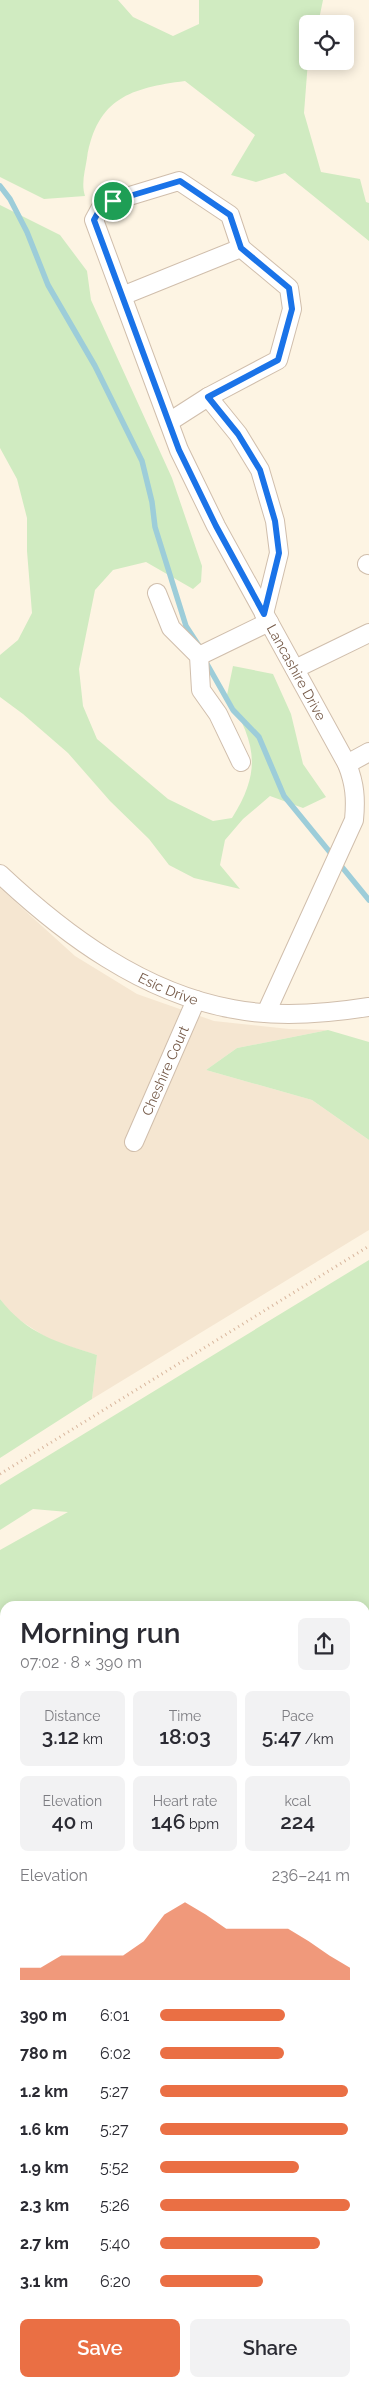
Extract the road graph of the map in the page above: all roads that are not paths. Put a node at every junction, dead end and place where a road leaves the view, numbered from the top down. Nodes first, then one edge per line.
1 (241, 248) junction
2 (122, 296) junction
3 (208, 397) junction
4 (169, 422) junction
5 (157, 593) dead end
6 (266, 618) junction
7 (369, 633) edge
8 (199, 656) junction
9 (295, 669) junction
10 (369, 752) edge
11 (241, 762) dead end
12 (347, 764) junction
13 (0, 874) edge
14 (196, 1000) junction
15 (369, 1007) edge
16 (266, 1013) junction
17 (134, 1142) dead end

1 - 2 street
1 - 2 street, Lancashire Drive
1 - 3 street
2 - 4 street, Lancashire Drive
3 - 4 street
3 - 6 street
4 - 6 street, Lancashire Drive
5 - 8 street
6 - 8 street
6 - 9 street, Lancashire Drive
7 - 9 street
8 - 11 street
9 - 12 street, Lancashire Drive
10 - 12 street
12 - 16 street, Lancashire Drive
13 - 14 street, Esic Drive
14 - 16 street, Esic Drive
14 - 17 street, Cheshire Court
15 - 16 street, Esic Drive

